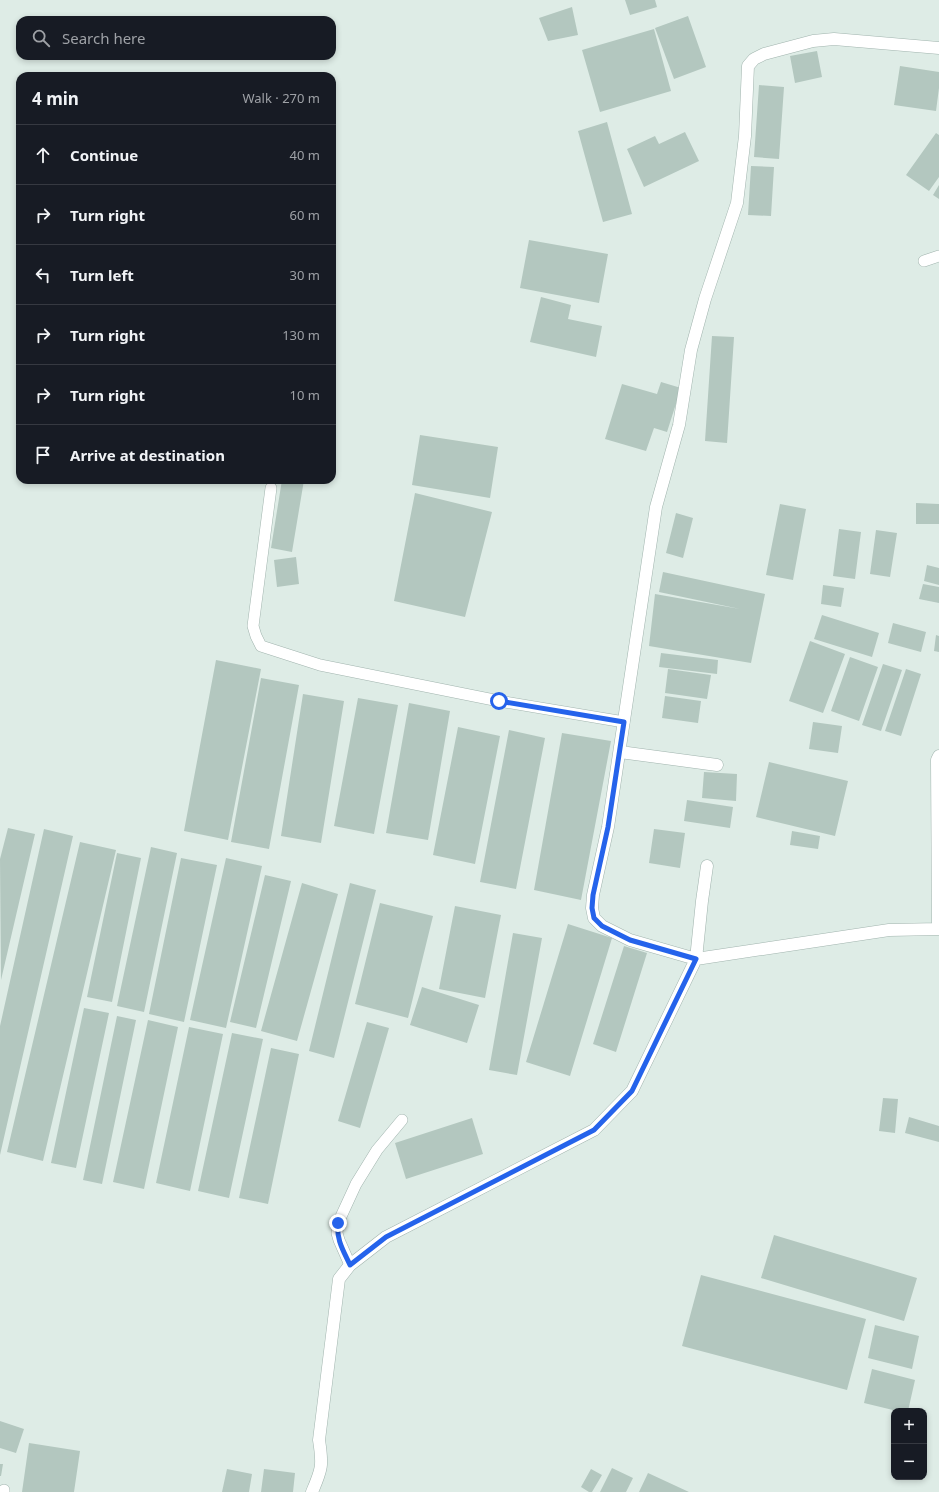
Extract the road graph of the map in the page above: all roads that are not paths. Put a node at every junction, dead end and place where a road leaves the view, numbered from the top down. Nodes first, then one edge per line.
1 (939, 48) edge
2 (939, 256) edge
3 (924, 261) dead end
4 (271, 488) dead end
5 (624, 722) junction
6 (620, 752) junction
7 (939, 756) edge
8 (717, 765) dead end
9 (707, 866) dead end
10 (938, 929) edge
11 (696, 959) junction
12 (402, 1120) dead end
13 (350, 1265) junction
14 (312, 1492) edge

1 - 5 street
2 - 3 lane
4 - 5 lane
5 - 6 street
6 - 8 street
6 - 11 street
7 - 10 street
9 - 11 street
10 - 11 street
11 - 13 street
12 - 13 lane
13 - 14 street

